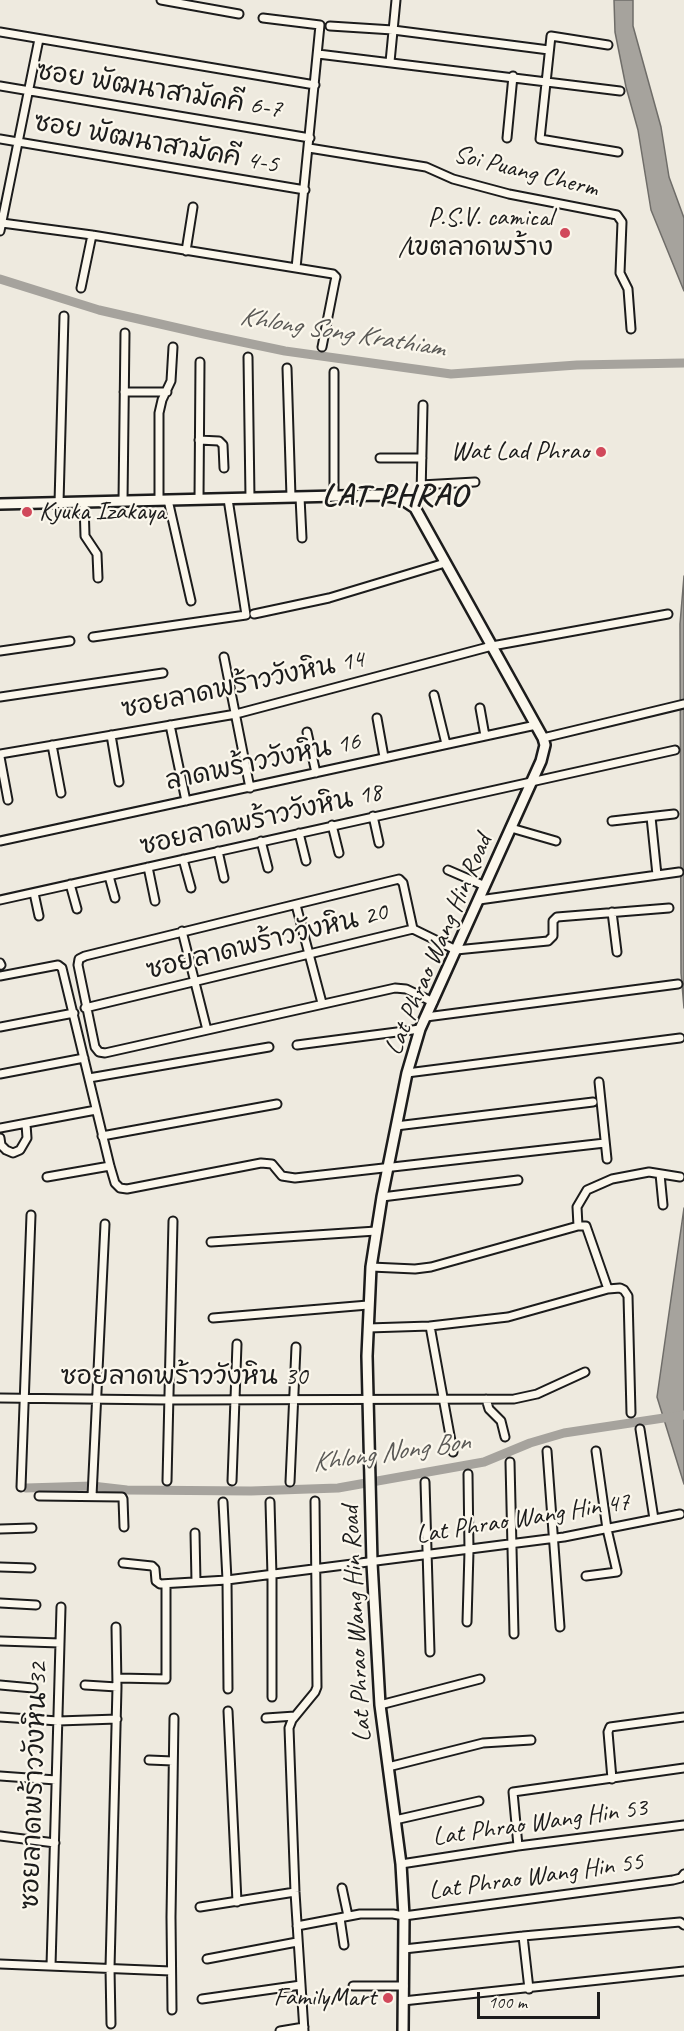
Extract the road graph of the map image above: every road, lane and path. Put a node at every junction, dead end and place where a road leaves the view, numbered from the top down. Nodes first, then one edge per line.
1 (161, 0) edge
2 (396, 0) edge
3 (239, 14) dead end
4 (262, 18) dead end
5 (330, 26) dead end
6 (393, 30) junction
7 (0, 32) edge
8 (39, 39) junction
9 (608, 45) dead end
10 (549, 50) junction
11 (318, 54) junction
12 (390, 62) junction
13 (513, 76) junction
14 (545, 81) junction
15 (315, 85) junction
16 (0, 86) edge
17 (29, 91) junction
18 (621, 91) dead end
19 (310, 138) junction
20 (507, 138) dead end
21 (0, 139) edge
22 (19, 142) junction
23 (309, 148) junction
24 (618, 152) dead end
25 (305, 190) junction
26 (4, 202) edge
27 (194, 207) dead end
28 (1, 227) edge
29 (93, 235) junction
30 (186, 251) junction
31 (296, 268) junction
32 (81, 288) dead end
33 (64, 316) dead end
34 (631, 329) dead end
35 (125, 333) dead end
36 (173, 347) dead end
37 (322, 347) dead end
38 (248, 357) dead end
39 (200, 362) dead end
40 (288, 368) dead end
41 (334, 372) dead end
42 (124, 392) junction
43 (166, 392) junction
44 (423, 405) dead end
45 (199, 440) junction
46 (380, 458) dead end
47 (422, 458) junction
48 (224, 468) dead end
49 (475, 482) dead end
50 (421, 485) junction
51 (334, 496) junction
52 (296, 497) junction
53 (250, 498) junction
54 (228, 499) junction
55 (164, 500) junction
56 (199, 500) junction
57 (123, 501) junction
58 (59, 502) junction
59 (84, 502) junction
60 (0, 504) edge
61 (415, 508) junction
62 (302, 538) dead end
63 (445, 563) junction
64 (98, 578) dead end
65 (190, 601) dead end
66 (668, 614) dead end
67 (250, 615) junction
68 (93, 637) dead end
69 (70, 640) dead end
70 (492, 646) junction
71 (0, 651) edge
72 (224, 657) dead end
73 (163, 673) dead end
74 (434, 695) dead end
75 (0, 697) edge
76 (680, 705) edge
77 (480, 708) dead end
78 (236, 714) junction
79 (376, 718) dead end
80 (170, 725) junction
81 (536, 725) junction
82 (307, 732) dead end
83 (111, 735) junction
84 (485, 736) junction
85 (543, 738) junction
86 (446, 744) junction
87 (52, 745) junction
88 (675, 750) dead end
89 (0, 755) edge
90 (384, 757) junction
91 (316, 773) junction
92 (119, 782) dead end
93 (532, 782) junction
94 (249, 788) junction
95 (61, 793) dead end
96 (8, 800) dead end
97 (186, 801) junction
98 (674, 814) dead end
99 (373, 816) junction
100 (651, 817) junction
101 (612, 821) dead end
102 (332, 825) junction
103 (511, 828) junction
104 (299, 832) junction
105 (0, 840) edge
106 (261, 841) junction
107 (555, 841) dead end
108 (379, 843) dead end
109 (218, 851) junction
110 (339, 854) dead end
111 (183, 859) junction
112 (306, 861) dead end
113 (148, 867) junction
114 (268, 868) dead end
115 (448, 870) dead end
116 (679, 872) dead end
117 (657, 875) junction
118 (109, 876) junction
119 (224, 878) dead end
120 (70, 884) junction
121 (485, 886) junction
122 (191, 888) dead end
123 (34, 893) junction
124 (115, 898) dead end
125 (0, 900) edge
126 (155, 900) dead end
127 (479, 900) junction
128 (296, 905) junction
129 (669, 908) dead end
130 (77, 909) dead end
131 (612, 912) junction
132 (39, 916) dead end
133 (412, 929) junction
134 (182, 931) junction
135 (456, 950) junction
136 (617, 952) dead end
137 (309, 954) junction
138 (0, 976) edge
139 (195, 982) junction
140 (678, 984) dead end
141 (433, 1002) junction
142 (322, 1003) junction
143 (85, 1008) junction
144 (74, 1013) junction
145 (426, 1017) junction
146 (0, 1027) edge
147 (207, 1029) junction
148 (420, 1029) junction
149 (680, 1038) dead end
150 (297, 1045) dead end
151 (269, 1047) dead end
152 (84, 1058) junction
153 (407, 1073) junction
154 (0, 1074) edge
155 (89, 1078) junction
156 (599, 1082) dead end
157 (593, 1102) dead end
158 (277, 1104) dead end
159 (96, 1110) junction
160 (26, 1124) junction
161 (396, 1126) junction
162 (0, 1128) edge
163 (102, 1136) junction
164 (0, 1138) edge
165 (605, 1143) junction
166 (607, 1159) dead end
167 (110, 1166) junction
168 (388, 1166) junction
169 (660, 1174) junction
170 (47, 1177) dead end
171 (680, 1177) dead end
172 (518, 1180) dead end
173 (382, 1197) junction
174 (663, 1205) dead end
175 (31, 1215) dead end
176 (173, 1221) dead end
177 (105, 1224) dead end
178 (578, 1226) junction
179 (376, 1231) junction
180 (211, 1242) dead end
181 (371, 1267) junction
182 (608, 1289) junction
183 (368, 1305) junction
184 (213, 1318) dead end
185 (430, 1326) junction
186 (368, 1328) junction
187 (237, 1344) dead end
188 (296, 1347) dead end
189 (585, 1372) dead end
190 (23, 1397) junction
191 (0, 1398) edge
192 (295, 1398) junction
193 (368, 1398) junction
194 (444, 1398) junction
195 (486, 1398) junction
196 (96, 1399) junction
197 (236, 1399) junction
198 (169, 1400) junction
199 (630, 1413) dead end
200 (640, 1429) dead end
201 (505, 1437) dead end
202 (547, 1451) dead end
203 (596, 1451) dead end
204 (453, 1452) dead end
205 (510, 1462) dead end
206 (468, 1474) dead end
207 (166, 1481) dead end
208 (232, 1481) dead end
209 (290, 1482) dead end
210 (425, 1482) dead end
211 (21, 1487) dead end
212 (92, 1489) junction
213 (39, 1496) dead end
214 (224, 1502) dead end
215 (270, 1502) dead end
216 (315, 1502) dead end
217 (680, 1514) dead end
218 (654, 1518) junction
219 (124, 1527) dead end
220 (32, 1528) dead end
221 (0, 1529) edge
222 (607, 1530) junction
223 (195, 1533) dead end
224 (552, 1538) junction
225 (513, 1544) junction
226 (469, 1551) junction
227 (428, 1556) junction
228 (123, 1563) dead end
229 (372, 1563) junction
230 (0, 1567) edge
231 (31, 1568) dead end
232 (316, 1570) junction
233 (272, 1576) junction
234 (586, 1576) dead end
235 (227, 1580) junction
236 (196, 1582) junction
237 (166, 1584) junction
238 (0, 1604) edge
239 (36, 1605) dead end
240 (61, 1607) dead end
241 (467, 1622) dead end
242 (560, 1627) dead end
243 (116, 1628) dead end
244 (514, 1634) dead end
245 (0, 1641) edge
246 (60, 1643) junction
247 (430, 1652) dead end
248 (118, 1678) junction
249 (480, 1678) dead end
250 (0, 1685) edge
251 (85, 1685) dead end
252 (117, 1687) junction
253 (33, 1688) dead end
254 (228, 1689) dead end
255 (272, 1697) dead end
256 (380, 1705) junction
257 (228, 1711) dead end
258 (295, 1716) junction
259 (0, 1717) edge
260 (684, 1717) edge
261 (174, 1718) dead end
262 (266, 1718) dead end
263 (117, 1719) junction
264 (58, 1721) junction
265 (531, 1740) dead end
266 (149, 1760) dead end
267 (173, 1761) junction
268 (388, 1767) junction
269 (684, 1768) edge
270 (0, 1776) edge
271 (612, 1779) junction
272 (56, 1780) junction
273 (479, 1801) dead end
274 (395, 1820) junction
275 (684, 1825) edge
276 (0, 1836) edge
277 (55, 1843) junction
278 (518, 1846) junction
279 (401, 1864) junction
280 (684, 1874) edge
281 (342, 1888) dead end
282 (295, 1892) junction
283 (237, 1902) junction
284 (200, 1907) dead end
285 (404, 1916) junction
286 (344, 1917) junction
287 (682, 1923) edge
288 (297, 1926) junction
289 (523, 1936) junction
290 (297, 1942) junction
291 (344, 1946) dead end
292 (404, 1949) junction
293 (207, 1959) dead end
294 (0, 1964) edge
295 (51, 1966) junction
296 (110, 1968) junction
297 (171, 1971) junction
298 (684, 1971) edge
299 (301, 1985) junction
300 (353, 1986) dead end
301 (404, 1986) junction
302 (530, 1989) junction
303 (202, 1999) dead end
304 (403, 2001) junction
305 (172, 2010) dead end
306 (111, 2024) dead end
307 (304, 2029) edge
308 (280, 2031) edge
309 (403, 2031) edge

1 - 3 street
2 - 6 street
4 - 11 street
5 - 6 street
6 - 10 street
6 - 12 street
7 - 8 street
8 - 15 street
8 - 17 street
9 - 10 street
10 - 14 street
11 - 12 street
11 - 15 street
12 - 13 street
13 - 14 street
13 - 20 street
14 - 18 street
14 - 24 street
15 - 19 street
16 - 17 street, ซอย พัฒนาสามัคคี 6-7
17 - 19 street, ซอย พัฒนาสามัคคี 6-7
17 - 22 street
19 - 23 street
21 - 22 street, ซอย พัฒนาสามัคคี 4-5
22 - 25 street, ซอย พัฒนาสามัคคี 4-5
22 - 26 street
23 - 25 street
23 - 34 street, Soi Puang Cherm
25 - 31 street
26 - 28 street
27 - 30 street
28 - 29 street
29 - 30 street
29 - 32 street
30 - 31 street
31 - 37 street
33 - 58 street
35 - 42 street
36 - 43 street
38 - 53 street
39 - 45 street
40 - 52 street
41 - 51 street
42 - 43 street
42 - 57 street
43 - 55 street
44 - 47 street
45 - 48 street
45 - 56 street
46 - 47 street
47 - 50 street
49 - 50 street
50 - 61 street
51 - 52 main road
51 - 61 main road
52 - 53 main road
52 - 62 street
53 - 54 main road
54 - 56 main road
54 - 67 street
55 - 56 main road
55 - 57 main road
55 - 65 street
57 - 59 main road
58 - 59 main road
58 - 60 main road
59 - 64 street
61 - 63 main road
63 - 67 street
63 - 70 main road
66 - 70 street, ซอยลาดพร้าววังหิน 14
67 - 68 street
69 - 71 street
70 - 78 street, ซอยลาดพร้าววังหิน 14
70 - 81 main road
72 - 78 street
73 - 75 street
74 - 86 street
76 - 85 street
77 - 84 street
78 - 80 street, ซอยลาดพร้าววังหิน 14
78 - 94 street
79 - 90 street
80 - 83 street, ซอยลาดพร้าววังหิน 14
80 - 97 street
81 - 84 street, ลาดพร้าววังหิน 16
81 - 85 main road
82 - 91 street
83 - 87 street, ซอยลาดพร้าววังหิน 14
83 - 92 street
84 - 86 street, ลาดพร้าววังหิน 16
85 - 93 main road, Lat Phrao Wang Hin Road
86 - 90 street, ลาดพร้าววังหิน 16
87 - 89 street, ซอยลาดพร้าววังหิน 14
87 - 95 street
88 - 93 street, ซอยลาดพร้าววังหิน 18
89 - 96 street
90 - 91 street, ลาดพร้าววังหิน 16
91 - 94 street, ลาดพร้าววังหิน 16
93 - 99 street, ซอยลาดพร้าววังหิน 18
93 - 103 main road, Lat Phrao Wang Hin Road
94 - 97 street, ลาดพร้าววังหิน 16
97 - 105 street, ลาดพร้าววังหิน 16
98 - 100 street
99 - 102 street, ซอยลาดพร้าววังหิน 18
99 - 108 street
100 - 101 street
100 - 117 street
102 - 104 street, ซอยลาดพร้าววังหิน 18
102 - 110 street
103 - 107 street
103 - 121 main road, Lat Phrao Wang Hin Road
104 - 106 street, ซอยลาดพร้าววังหิน 18
104 - 112 street
106 - 109 street, ซอยลาดพร้าววังหิน 18
106 - 114 street
109 - 111 street, ซอยลาดพร้าววังหิน 18
109 - 119 street
111 - 113 street, ซอยลาดพร้าววังหิน 18
111 - 122 street
113 - 118 street, ซอยลาดพร้าววังหิน 18
113 - 126 street
115 - 121 street
116 - 117 street
117 - 127 street
118 - 120 street, ซอยลาดพร้าววังหิน 18
118 - 124 street
120 - 123 street, ซอยลาดพร้าววังหิน 18
120 - 130 street
121 - 127 main road, Lat Phrao Wang Hin Road
123 - 125 street, ซอยลาดพร้าววังหิน 18
123 - 132 street
127 - 135 main road, Lat Phrao Wang Hin Road
128 - 133 street
128 - 134 street
128 - 137 street
129 - 131 street
131 - 135 street
131 - 136 street
133 - 135 street, ซอยลาดพร้าววังหิน 20
133 - 137 street, ซอยลาดพร้าววังหิน 20
134 - 139 street
134 - 143 street
135 - 141 main road, Lat Phrao Wang Hin Road
137 - 139 street, ซอยลาดพร้าววังหิน 20
137 - 142 street
138 - 144 street
139 - 143 street, ซอยลาดพร้าววังหิน 20
139 - 147 street
140 - 145 street
141 - 142 street
141 - 145 main road, Lat Phrao Wang Hin Road
142 - 147 street
143 - 147 street
144 - 146 street
144 - 152 street
145 - 148 main road, Lat Phrao Wang Hin Road
148 - 150 street
148 - 153 main road, Lat Phrao Wang Hin Road
149 - 153 street
151 - 155 street
152 - 154 street
152 - 155 street
153 - 161 main road, Lat Phrao Wang Hin Road
155 - 159 street
156 - 165 street
157 - 161 street
158 - 163 street
159 - 160 street
159 - 163 street
160 - 162 street
160 - 164 street
161 - 168 main road, Lat Phrao Wang Hin Road
163 - 167 street
165 - 166 street
165 - 168 street
167 - 168 street
167 - 170 street
168 - 173 main road, Lat Phrao Wang Hin Road
169 - 171 street
169 - 174 street
169 - 178 street
172 - 173 street
173 - 179 main road, Lat Phrao Wang Hin Road
175 - 190 street
176 - 198 street
177 - 196 street
178 - 181 street
178 - 182 street
179 - 180 street
179 - 181 main road, Lat Phrao Wang Hin Road
181 - 183 main road, Lat Phrao Wang Hin Road
182 - 185 street
182 - 199 street
183 - 184 street
183 - 186 main road, Lat Phrao Wang Hin Road
185 - 186 street
185 - 194 street
186 - 193 main road, Lat Phrao Wang Hin Road
187 - 197 street
188 - 192 street
189 - 195 street, ซอยลาดพร้าววังหิน 30
190 - 191 street, ซอยลาดพร้าววังหิน 30
190 - 196 street, ซอยลาดพร้าววังหิน 30
190 - 211 street
192 - 193 street, ซอยลาดพร้าววังหิน 30
192 - 197 street, ซอยลาดพร้าววังหิน 30
192 - 209 street
193 - 194 street, ซอยลาดพร้าววังหิน 30
193 - 229 main road, Lat Phrao Wang Hin Road
194 - 195 street, ซอยลาดพร้าววังหิน 30
194 - 204 street
195 - 201 street
196 - 198 street, ซอยลาดพร้าววังหิน 30
196 - 212 street
197 - 198 street, ซอยลาดพร้าววังหิน 30
197 - 208 street
198 - 207 street
200 - 218 street
202 - 224 street
203 - 222 street
205 - 225 street
206 - 226 street
210 - 227 street
212 - 213 street
212 - 219 street
214 - 235 street
215 - 233 street
216 - 232 street
217 - 218 street, Lat Phrao Wang Hin 47
218 - 222 street, Lat Phrao Wang Hin 47
220 - 221 street
222 - 224 street, Lat Phrao Wang Hin 47
222 - 234 street
223 - 236 street
224 - 225 street, Lat Phrao Wang Hin 47
224 - 242 street
225 - 226 street, Lat Phrao Wang Hin 47
225 - 244 street
226 - 227 street, Lat Phrao Wang Hin 47
226 - 241 street
227 - 229 street, Lat Phrao Wang Hin 47
227 - 247 street
228 - 237 street
229 - 232 street
229 - 256 main road, Lat Phrao Wang Hin Road
230 - 231 street
232 - 233 street
232 - 258 street
233 - 235 street
233 - 255 street
235 - 236 street
235 - 254 street
236 - 237 street
237 - 248 street
238 - 239 street
240 - 246 street, ซอยลาดพร้าววังหิน 32
243 - 248 street
245 - 246 street
246 - 264 street, ซอยลาดพร้าววังหิน 32
248 - 252 street
249 - 256 street
250 - 253 street
251 - 252 street, ซอยลาดพร้าววังหิน 32
252 - 263 street
256 - 268 main road, Lat Phrao Wang Hin Road
257 - 283 street
258 - 262 street
258 - 282 street
259 - 264 street
260 - 271 street
261 - 267 street
263 - 264 street
263 - 296 street
264 - 272 street, ซอยลาดพร้าววังหิน 32
265 - 268 street
266 - 267 street
267 - 297 street
268 - 274 main road, Lat Phrao Wang Hin Road
269 - 271 street
270 - 272 street
271 - 278 street
272 - 277 street, ซอยลาดพร้าววังหิน 32
273 - 274 street
274 - 279 main road, Lat Phrao Wang Hin Road
275 - 278 street, Lat Phrao Wang Hin 53
276 - 277 street
277 - 295 street, ซอยลาดพร้าววังหิน 32
278 - 279 street, Lat Phrao Wang Hin 53
279 - 285 main road, Lat Phrao Wang Hin Road
280 - 285 street, Lat Phrao Wang Hin 55
281 - 286 street
282 - 283 street
282 - 288 street
283 - 284 street
285 - 286 street, Lat Phrao Wang Hin 55
285 - 292 main road, Lat Phrao Wang Hin Road
286 - 288 street, Lat Phrao Wang Hin 55
286 - 291 street
287 - 289 street
288 - 290 street
289 - 292 street
289 - 302 street
290 - 293 street
290 - 299 street
292 - 301 main road, Lat Phrao Wang Hin Road
294 - 295 street
295 - 296 street
296 - 297 street
296 - 306 street
297 - 305 street
298 - 302 street
299 - 303 street
299 - 307 street
300 - 301 street
301 - 304 main road, Lat Phrao Wang Hin Road
302 - 304 street
304 - 309 main road, Lat Phrao Wang Hin Road
307 - 308 street

